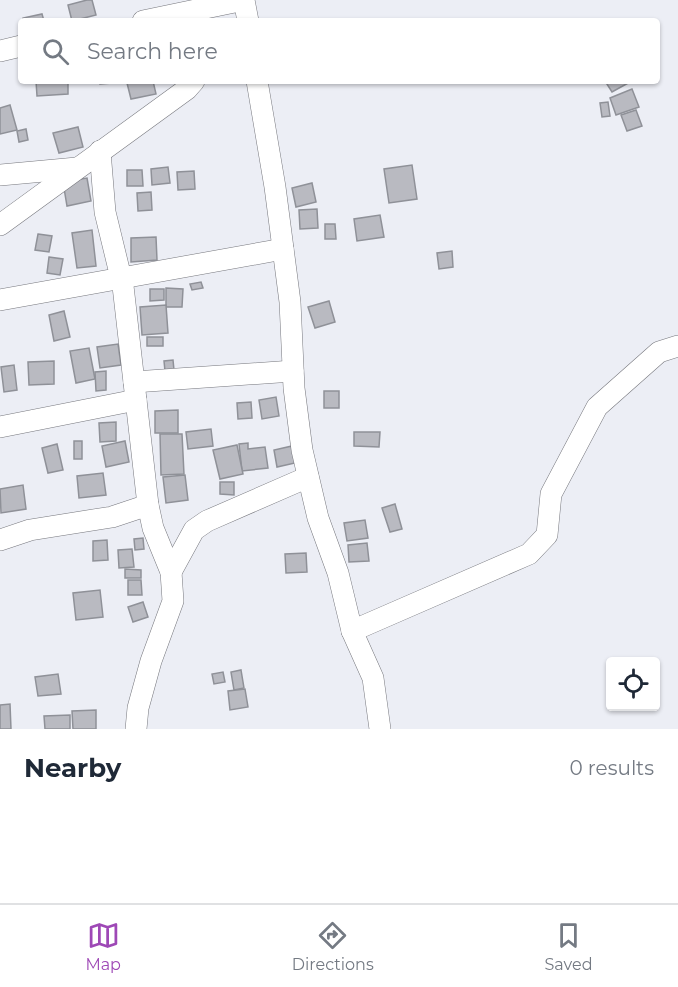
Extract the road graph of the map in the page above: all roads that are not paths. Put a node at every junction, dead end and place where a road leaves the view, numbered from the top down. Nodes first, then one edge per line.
1 (233, 8) edge
2 (164, 18) edge
3 (247, 18) edge
4 (18, 47) edge
5 (0, 51) edge
6 (191, 84) edge
7 (258, 84) edge
8 (100, 151) junction
9 (77, 168) junction
10 (0, 176) edge
11 (0, 225) edge
12 (283, 249) junction
13 (122, 279) junction
14 (0, 300) edge
15 (678, 346) edge
16 (294, 371) junction
17 (135, 391) junction
18 (0, 427) edge
19 (308, 477) junction
20 (148, 505) junction
21 (0, 540) edge
22 (171, 572) junction
23 (352, 631) junction
24 (136, 729) edge
25 (380, 729) edge

1 - 2 street
1 - 3 street
4 - 5 street
6 - 8 street
7 - 12 street
8 - 9 street
8 - 13 street
9 - 10 street
9 - 11 street
12 - 13 street
12 - 16 street
13 - 14 street
13 - 17 street
15 - 23 street
16 - 17 street
16 - 19 street
17 - 18 street
17 - 20 street
19 - 22 street
19 - 23 street
20 - 21 street
20 - 22 street
22 - 24 street
23 - 25 street

